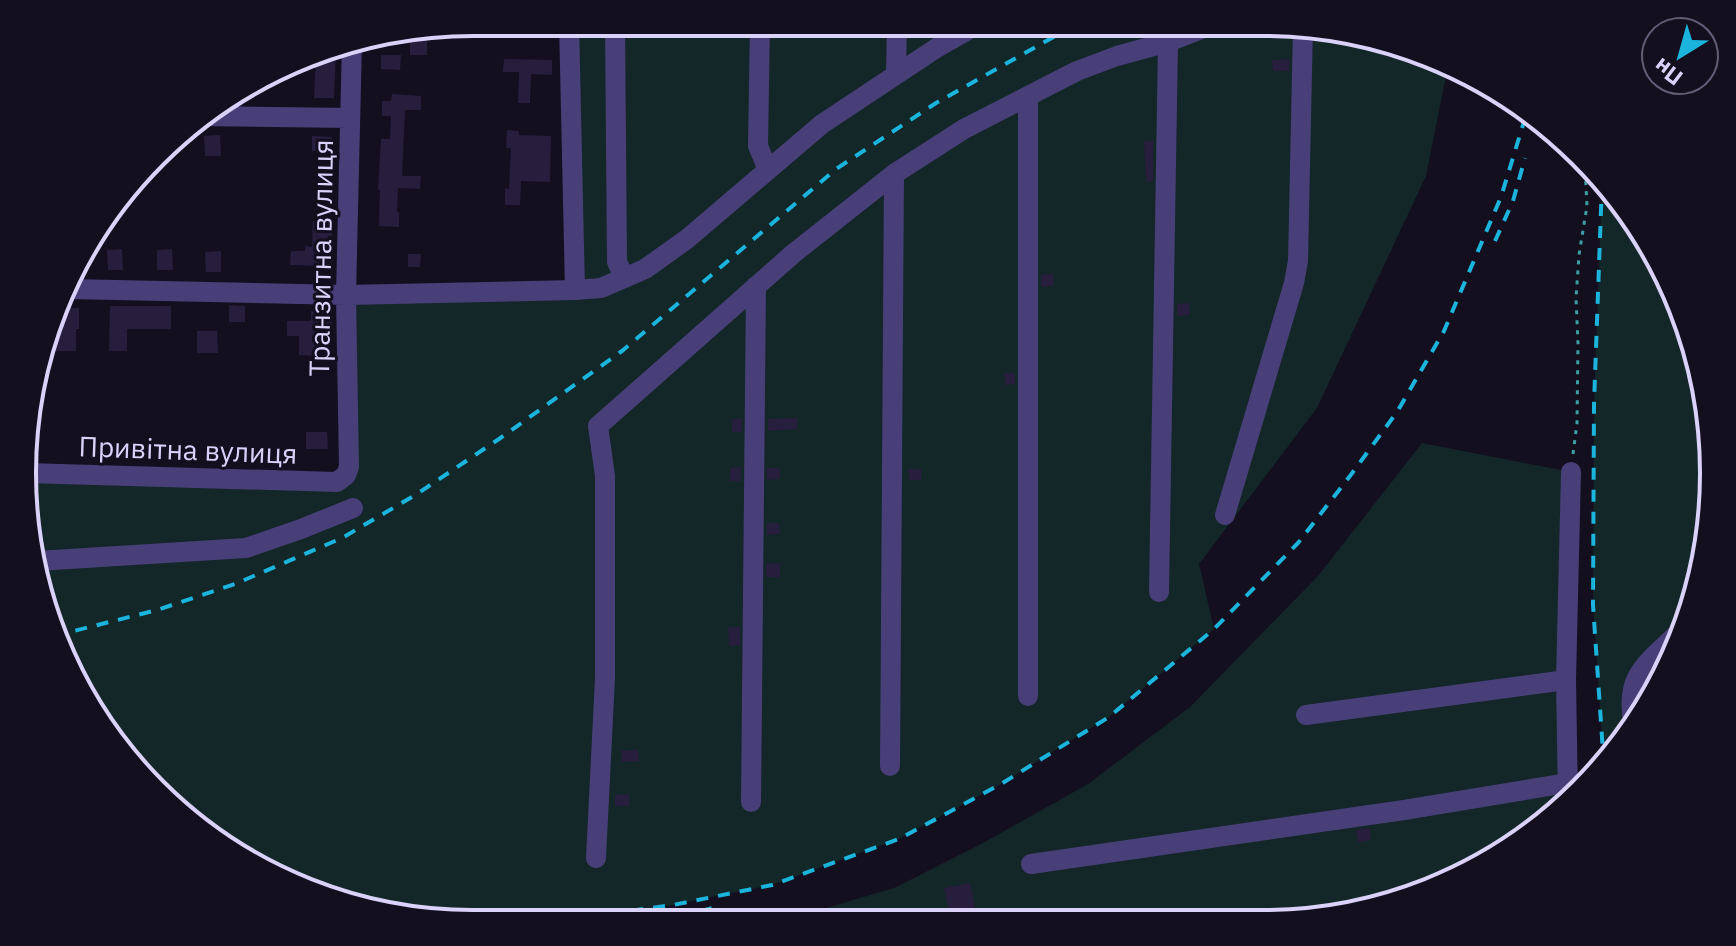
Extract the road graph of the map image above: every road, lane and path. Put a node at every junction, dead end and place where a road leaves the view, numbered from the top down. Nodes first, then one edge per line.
1 (569, 36) edge
2 (615, 36) edge
3 (760, 36) edge
4 (897, 36) edge
5 (957, 36) edge
6 (1183, 36) edge
7 (1303, 38) edge
8 (1168, 42) junction
9 (352, 53) edge
10 (896, 74) junction
11 (1028, 97) junction
12 (221, 116) edge
13 (350, 118) junction
14 (768, 170) junction
15 (894, 174) junction
16 (1586, 178) edge
17 (625, 278) junction
18 (756, 286) junction
19 (77, 289) edge
20 (575, 290) junction
21 (346, 295) junction
22 (1571, 472) joint
23 (36, 473) edge
24 (346, 475) joint
25 (353, 508) dead end
26 (1225, 515) dead end
27 (45, 561) edge
28 (1159, 592) dead end
29 (1664, 646) edge
30 (1566, 680) junction
31 (1028, 696) dead end
32 (1632, 707) edge
33 (1306, 715) dead end
34 (890, 766) dead end
35 (1568, 786) edge
36 (1561, 793) edge
37 (751, 802) dead end
38 (596, 858) dead end
39 (1031, 864) dead end

1 - 20 street
2 - 17 street
3 - 14 street
4 - 10 street
5 - 10 street
6 - 8 street
7 - 26 street
8 - 11 street
8 - 28 street
9 - 13 street, Транзитна вулиця
10 - 14 street
11 - 15 street
11 - 31 street
12 - 13 street
13 - 21 street, Транзитна вулиця
14 - 17 street
15 - 18 street
15 - 34 street
16 - 22 path
17 - 20 street
18 - 37 street
18 - 38 street
19 - 21 street
20 - 21 street
21 - 24 street, Транзитна вулиця
22 - 30 street
23 - 24 street, Привітна вулиця
25 - 27 street
29 - 32 street
30 - 33 street
30 - 35 street
36 - 39 street

